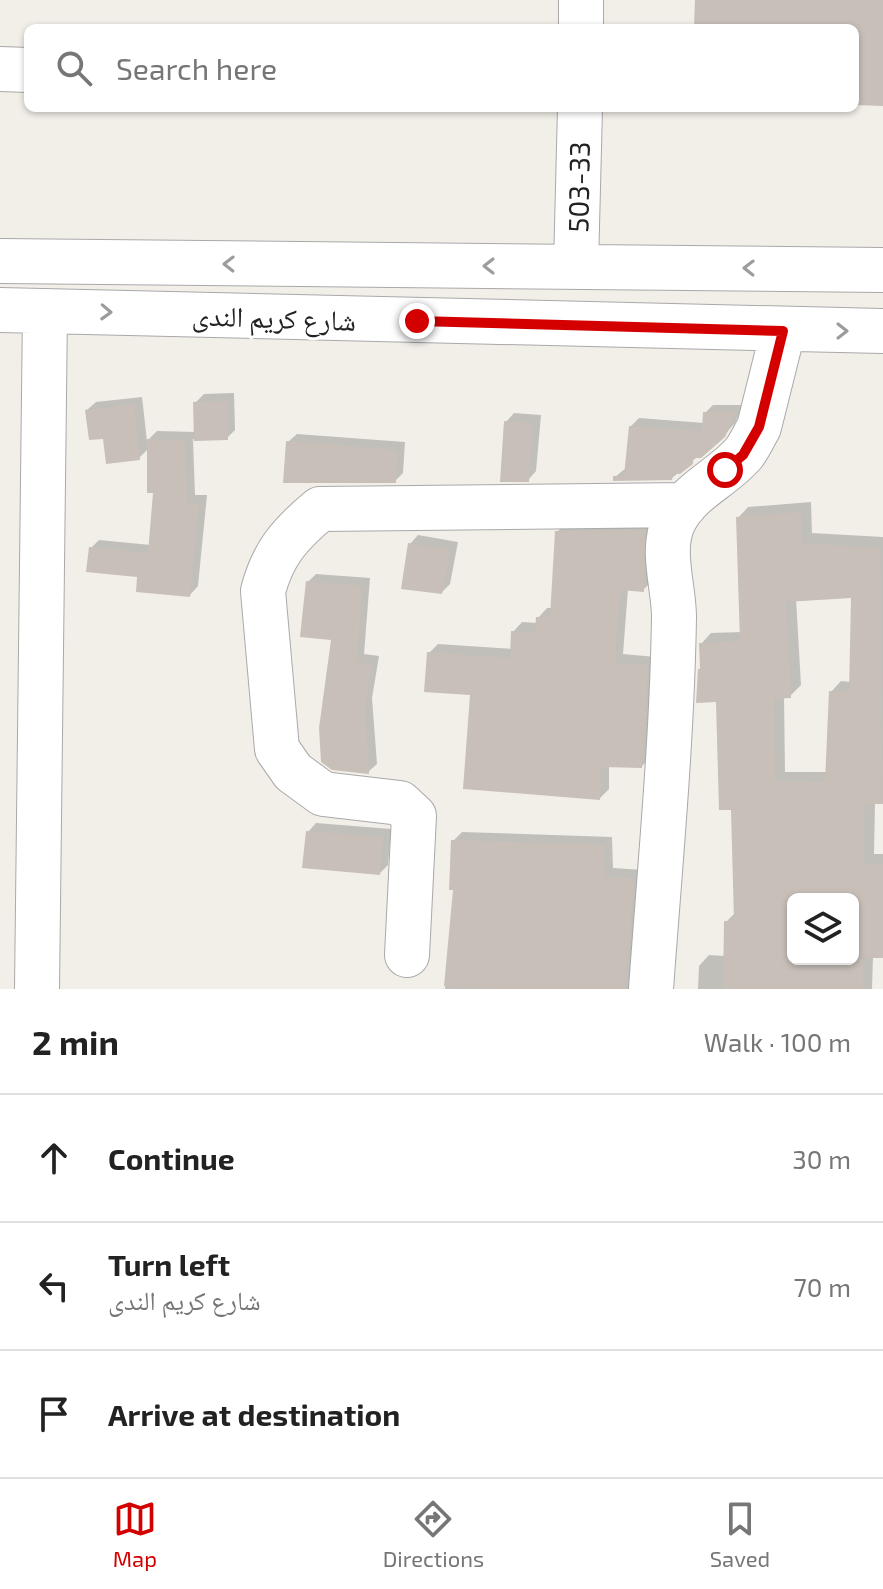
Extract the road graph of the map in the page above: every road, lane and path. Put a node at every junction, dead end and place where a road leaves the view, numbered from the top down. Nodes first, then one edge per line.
1 (581, 0) edge
2 (581, 24) edge
3 (0, 69) edge
4 (24, 70) edge
5 (580, 112) edge
6 (0, 261) edge
7 (283, 265) junction
8 (576, 266) junction
9 (883, 270) edge
10 (0, 310) edge
11 (45, 311) junction
12 (287, 317) junction
13 (783, 331) junction
14 (883, 331) edge
15 (685, 505) junction
16 (407, 955) dead end
17 (37, 989) edge
18 (651, 989) edge

1 - 2 street
3 - 4 street
5 - 8 street, 503-33
7 -> 6 street, شارع كريم الندى
8 -> 7 street, شارع كريم الندى
7 - 12 street
9 -> 8 street, شارع كريم الندى
10 - 11 street, شارع كريم الندى
11 -> 12 street, شارع كريم الندى
11 - 17 street
12 - 13 street, شارع كريم الندى
13 -> 14 street, شارع كريم الندى
13 - 15 street
15 - 16 street
15 - 18 street

